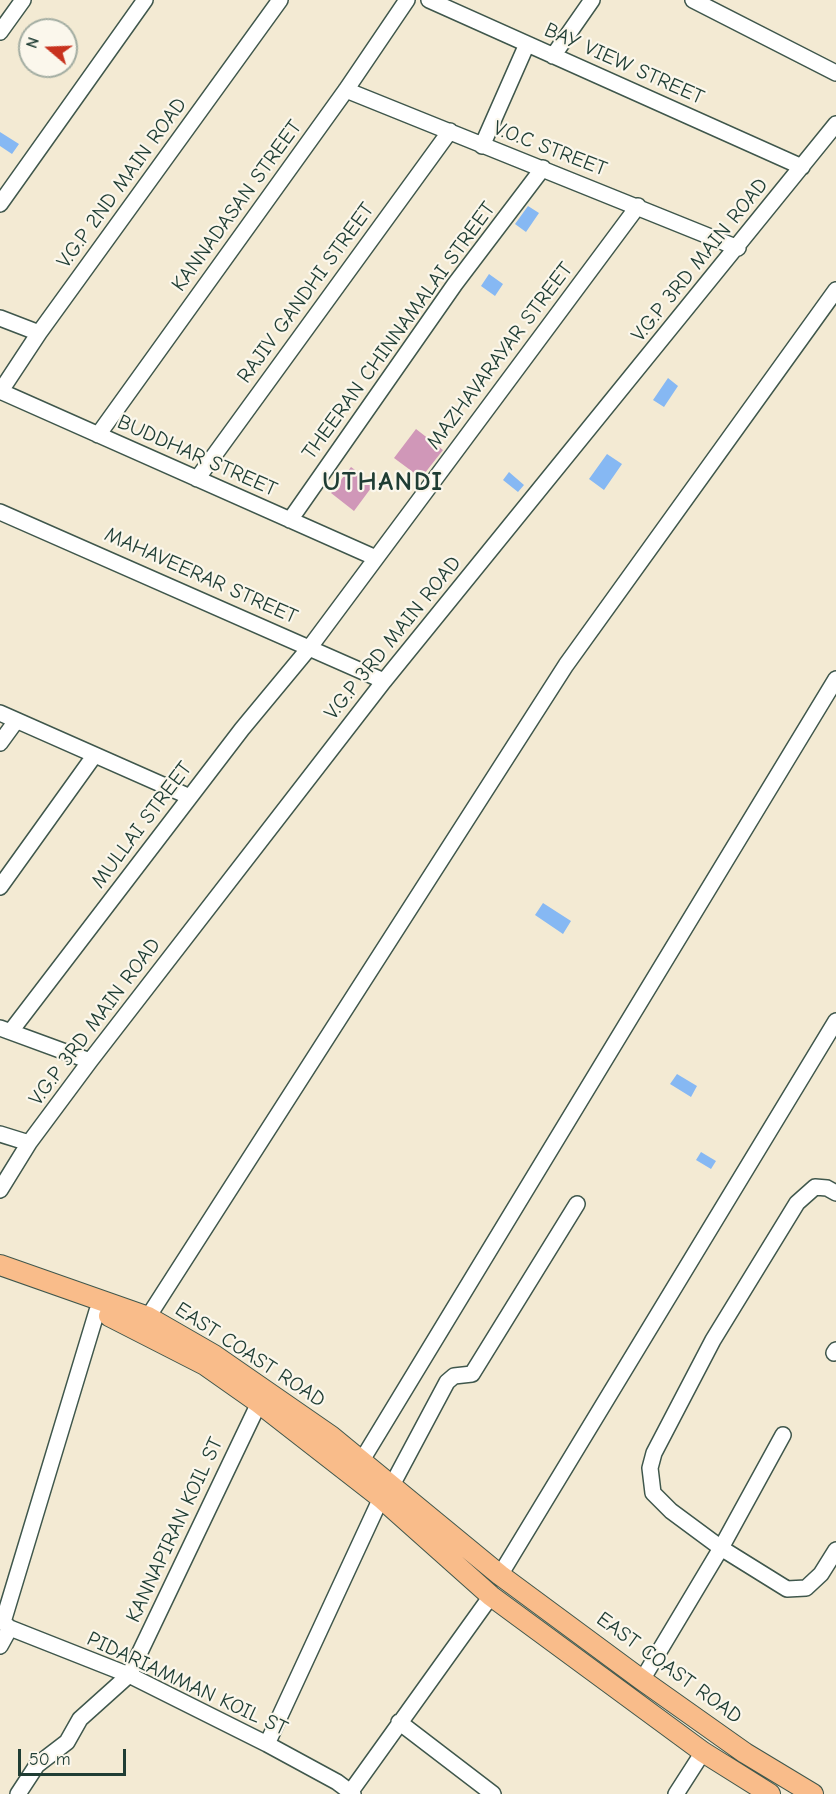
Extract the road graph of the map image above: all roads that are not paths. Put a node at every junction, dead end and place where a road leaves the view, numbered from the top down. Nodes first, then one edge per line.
1 (22, 0) edge
2 (145, 0) edge
3 (280, 0) edge
4 (407, 0) edge
5 (429, 0) edge
6 (592, 0) edge
7 (693, 0) edge
8 (0, 32) edge
9 (527, 44) junction
10 (553, 56) junction
11 (836, 73) edge
12 (346, 90) junction
13 (836, 124) edge
14 (450, 131) junction
15 (482, 146) junction
16 (802, 167) junction
17 (543, 168) junction
18 (0, 204) edge
19 (638, 206) junction
20 (738, 248) junction
21 (836, 290) edge
22 (0, 318) edge
23 (39, 333) junction
24 (0, 392) edge
25 (98, 435) junction
26 (197, 479) junction
27 (0, 512) edge
28 (290, 520) junction
29 (376, 558) junction
30 (310, 647) junction
31 (836, 679) edge
32 (384, 681) junction
33 (0, 713) edge
34 (16, 721) junction
35 (0, 743) edge
36 (94, 756) junction
37 (190, 797) junction
38 (0, 887) edge
39 (836, 1021) edge
40 (5, 1030) edge
41 (90, 1061) junction
42 (0, 1134) edge
43 (29, 1143) junction
44 (0, 1190) edge
45 (836, 1193) edge
46 (577, 1204) dead end
47 (0, 1265) edge
48 (0, 1275) edge
49 (98, 1311) junction
50 (148, 1317) junction
51 (259, 1403) junction
52 (783, 1435) dead end
53 (362, 1460) junction
54 (386, 1493) junction
55 (721, 1548) junction
56 (836, 1550) edge
57 (500, 1575) junction
58 (491, 1596) junction
59 (4, 1624) edge
60 (0, 1646) edge
61 (129, 1676) junction
62 (642, 1680) junction
63 (399, 1722) junction
64 (267, 1744) junction
65 (703, 1752) junction
66 (351, 1793) edge
67 (18, 1794) edge
68 (493, 1794) edge
69 (676, 1794) edge
70 (770, 1794) edge
71 (813, 1794) edge

1 - 8 street
2 - 18 street
3 - 23 street, V.G.P 2ND MAIN ROAD
4 - 12 street, KANNADASAN STREET
5 - 9 street, BAY VIEW STREET
6 - 10 street
7 - 11 street
9 - 10 street, BAY VIEW STREET
9 - 15 street
10 - 16 street, BAY VIEW STREET
12 - 14 street, V.O.C STREET
12 - 25 street, KANNADASAN STREET
13 - 16 street, V.G.P 3RD MAIN ROAD
14 - 15 street, V.O.C STREET
14 - 26 street, RAJIV GANDHI STREET
15 - 17 street, V.O.C STREET
16 - 20 street, V.G.P 3RD MAIN ROAD
17 - 19 street, V.O.C STREET
17 - 28 street, THEERAN CHINNAMALAI STREET
19 - 20 street, V.O.C STREET
19 - 29 street, MAZHAVARAYAR STREET
20 - 32 street, V.G.P 3RD MAIN ROAD
21 - 50 street
22 - 23 street
23 - 24 street, V.G.P 2ND MAIN ROAD
24 - 25 street, BUDDHAR STREET
25 - 26 street, BUDDHAR STREET
26 - 28 street, BUDDHAR STREET
27 - 30 street, MAHAVEERAR STREET
28 - 29 street, BUDDHAR STREET
29 - 30 street, MAZHAVARAYAR STREET
30 - 32 street, MAHAVEERAR STREET
30 - 37 street, MULLAI STREET
31 - 53 street
32 - 41 street, V.G.P 3RD MAIN ROAD
33 - 34 street
34 - 35 street
34 - 36 street
36 - 37 street
36 - 38 street
37 - 40 street, MULLAI STREET
39 - 57 street
40 - 41 street
41 - 43 street, V.G.P 3RD MAIN ROAD
42 - 43 street
43 - 44 street, V.G.P 3RD MAIN ROAD
45 - 55 street
46 - 54 street
47 - 50 main road, EAST COAST ROAD
48 - 49 main road, EAST COAST ROAD
49 - 51 main road, EAST COAST ROAD
49 - 59 street
50 - 53 main road, EAST COAST ROAD
51 - 54 main road, EAST COAST ROAD
51 - 61 street, KANNAPIRAN KOIL ST
52 - 55 street
53 - 54 main road, EAST COAST ROAD
54 - 57 main road, EAST COAST ROAD
54 - 58 main road
54 - 64 street
55 - 56 street
55 - 62 street
57 - 62 main road, EAST COAST ROAD
58 - 63 street
58 - 65 main road
59 - 60 street
59 - 61 street, PIDARIAMMAN KOIL ST
61 - 64 street, PIDARIAMMAN KOIL ST
61 - 67 street
62 - 71 main road, EAST COAST ROAD
63 - 66 street
63 - 68 street
64 - 66 street, PIDARIAMMAN KOIL ST
65 - 69 street
65 - 70 main road

